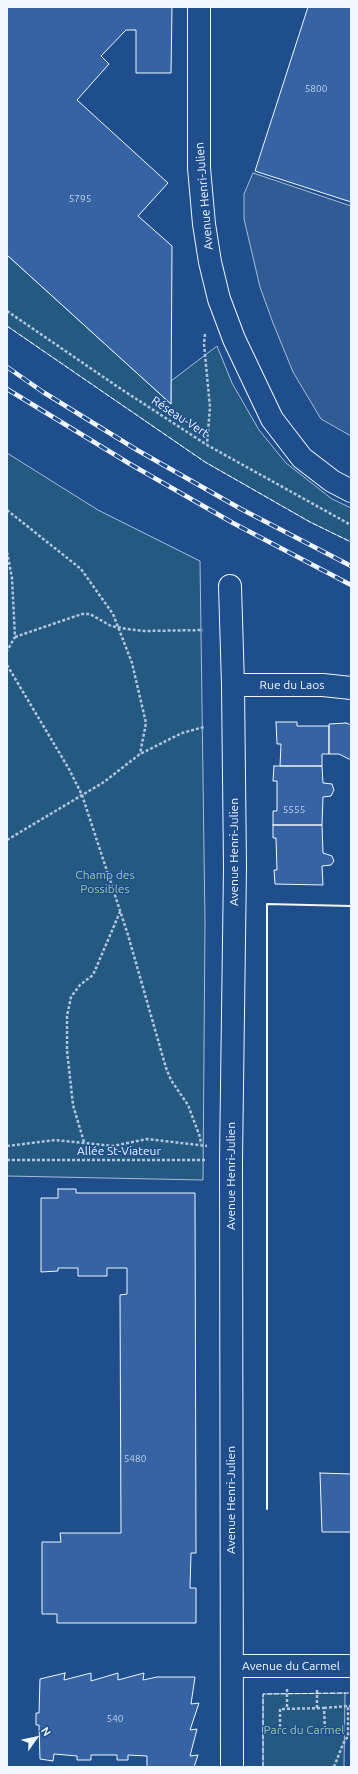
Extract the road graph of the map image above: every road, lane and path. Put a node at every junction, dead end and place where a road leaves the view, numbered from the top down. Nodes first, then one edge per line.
1 (199, 7) edge
2 (7, 311) edge
3 (205, 329) dead end
4 (207, 445) junction
5 (351, 492) edge
6 (7, 510) edge
7 (351, 525) edge
8 (7, 552) edge
9 (230, 586) dead end
10 (118, 627) junction
11 (203, 630) dead end
12 (15, 637) junction
13 (7, 651) edge
14 (7, 665) edge
15 (233, 685) junction
16 (351, 688) edge
17 (204, 726) dead end
18 (140, 754) junction
19 (82, 795) junction
20 (7, 840) edge
21 (120, 911) junction
22 (84, 1142) junction
23 (201, 1144) junction
24 (7, 1146) edge
25 (207, 1146) dead end
26 (7, 1160) edge
27 (231, 1160) junction
28 (232, 1666) junction
29 (351, 1666) edge
30 (287, 1689) dead end
31 (317, 1689) dead end
32 (350, 1706) edge
33 (287, 1708) junction
34 (317, 1708) junction
35 (324, 1708) junction
36 (280, 1727) dead end
37 (325, 1729) dead end
38 (232, 1767) edge
39 (334, 1767) edge

1 - 5 street, Avenue Henri-Julien
2 - 4 path, Réseau-Vert
3 - 4 path
4 - 7 path, Réseau-Vert
6 - 10 path
8 - 12 path
9 - 15 street, Avenue Henri-Julien
10 - 11 path
10 - 12 path
10 - 18 path
12 - 13 path
14 - 19 path
15 - 16 street, Rue du Laos
15 - 27 street, Avenue Henri-Julien
17 - 18 path
18 - 19 path
19 - 20 path
19 - 21 path
21 - 22 path
21 - 23 path
22 - 23 path
22 - 24 path
23 - 25 path
26 - 27 path, Allée St-Viateur
27 - 28 street, Avenue Henri-Julien
28 - 29 street, Avenue du Carmel
28 - 38 street, Avenue Henri-Julien
30 - 33 path
31 - 34 path
32 - 35 path
32 - 39 path
33 - 34 path
33 - 36 path
34 - 35 path
35 - 37 path

